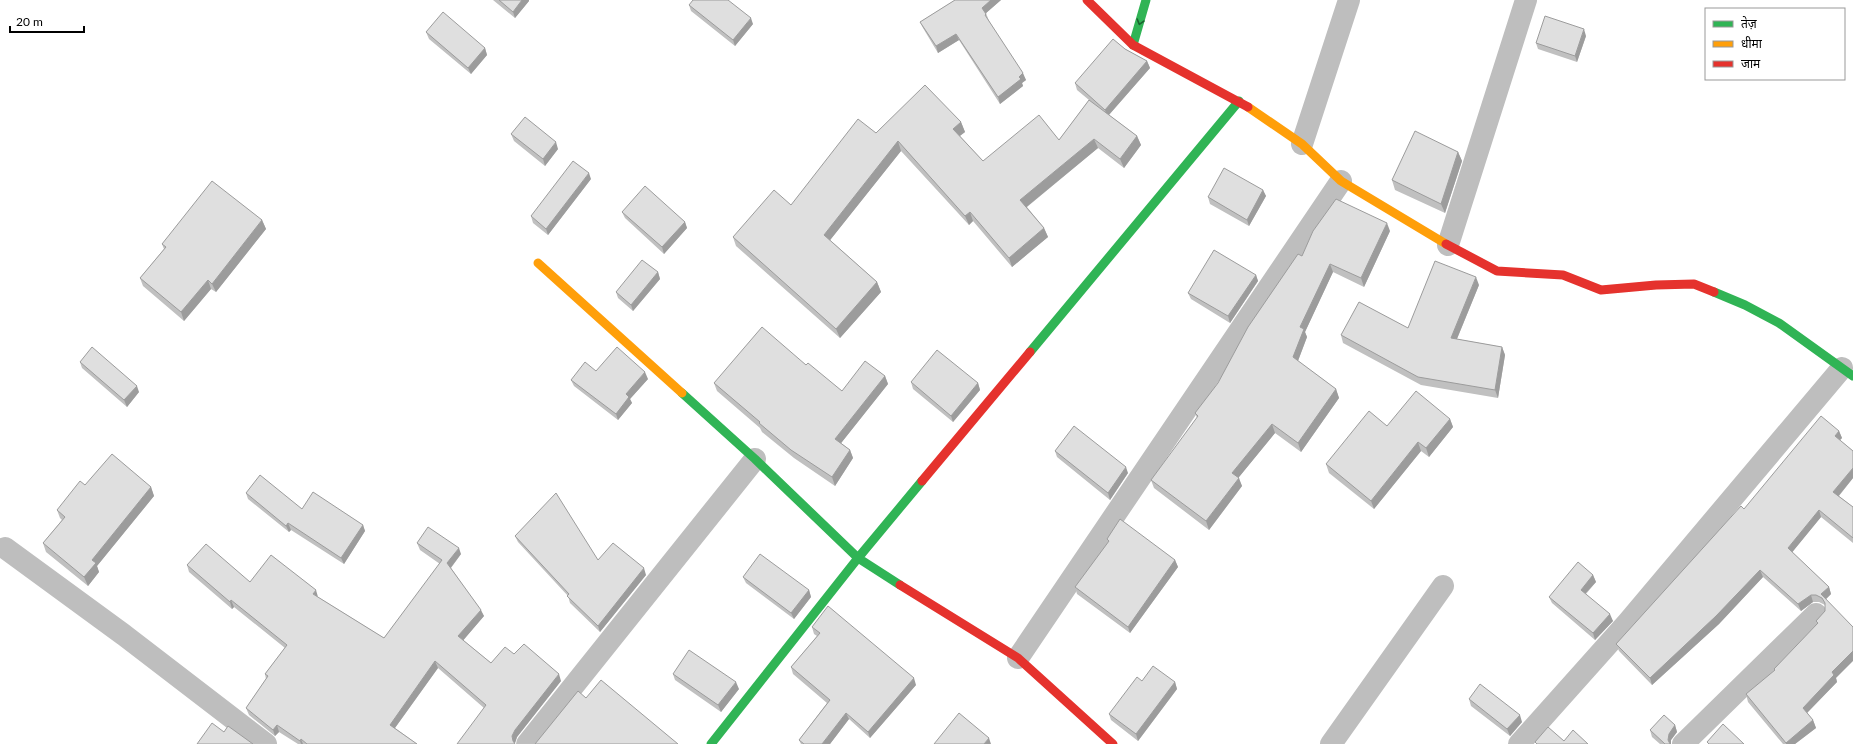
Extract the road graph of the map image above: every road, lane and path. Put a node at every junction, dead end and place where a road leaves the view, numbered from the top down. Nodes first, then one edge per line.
1 (1087, 0) edge
2 (1101, 0) edge
3 (1146, 0) edge
4 (1349, 0) edge
5 (1526, 0) edge
6 (1098, 12) junction
7 (1133, 45) junction
8 (1240, 101) junction
9 (1302, 144) junction
10 (1341, 181) junction
11 (1448, 244) junction
12 (538, 264) dead end
13 (1847, 372) edge
14 (755, 459) junction
15 (5, 548) dead end
16 (858, 558) junction
17 (1443, 586) dead end
18 (1816, 614) dead end
19 (1018, 658) junction
20 (266, 744) edge
21 (527, 744) edge
22 (711, 744) edge
23 (1113, 744) edge
24 (1331, 744) edge
25 (1519, 744) edge
26 (1682, 744) edge

1 - 6 street
2 - 6 street
3 -> 7 street
4 - 9 street
5 - 11 street
6 - 7 street
7 - 8 street
8 - 9 street
8 - 16 street
9 - 10 street
10 - 11 street
10 - 19 street
11 - 13 street
12 - 14 street
13 - 25 street
14 - 16 street
14 - 21 street
15 - 20 street
16 - 19 street
16 - 22 street
17 - 24 street
18 - 26 street
19 - 23 street

